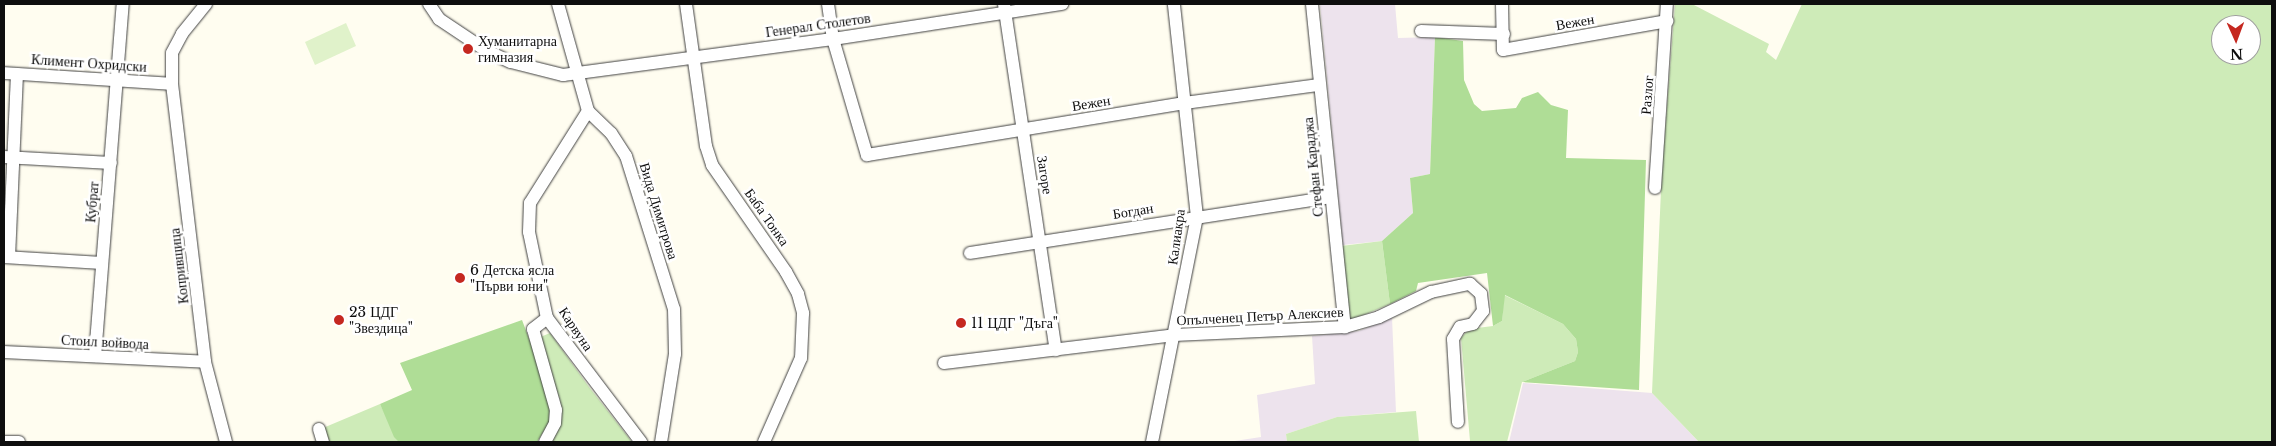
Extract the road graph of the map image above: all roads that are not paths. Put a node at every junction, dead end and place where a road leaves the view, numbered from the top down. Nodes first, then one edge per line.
1 (123, 4) edge
2 (206, 4) edge
3 (429, 4) edge
4 (558, 4) edge
5 (686, 4) edge
6 (828, 4) edge
7 (1062, 4) edge
8 (1174, 4) edge
9 (1312, 4) edge
10 (1502, 4) edge
11 (1667, 4) edge
12 (1005, 8) edge
13 (1667, 21) junction
14 (1421, 31) dead end
15 (1504, 34) junction
16 (833, 39) junction
17 (694, 57) junction
18 (4, 73) edge
19 (17, 74) junction
20 (577, 74) junction
21 (117, 79) junction
22 (172, 84) junction
23 (1320, 85) junction
24 (1185, 103) junction
25 (588, 112) junction
26 (1023, 129) junction
27 (8, 157) edge
28 (111, 163) junction
29 (1655, 188) dead end
30 (1330, 198) junction
31 (1197, 217) junction
32 (1040, 241) junction
33 (970, 253) dead end
34 (6, 257) edge
35 (102, 263) junction
36 (547, 318) junction
37 (1345, 327) junction
38 (1174, 335) junction
39 (1056, 350) junction
40 (4, 352) edge
41 (95, 356) junction
42 (205, 362) junction
43 (944, 363) dead end
44 (1458, 422) dead end
45 (319, 430) dead end
46 (4, 442) edge
47 (19, 442) edge
48 (226, 442) edge
49 (323, 442) edge
50 (545, 442) edge
51 (641, 442) edge
52 (661, 442) edge
53 (764, 442) edge
54 (1152, 442) edge

1 - 21 street, Кубрат
2 - 22 street, Копривщица
3 - 20 street, Генерал Столетов
4 - 20 street
5 - 17 street, Баба Тонка
6 - 16 street
7 - 12 street, Генерал Столетов
8 - 24 street, Калиакра
9 - 23 street, Стефан Караджа
10 - 15 street, Вежен
11 - 13 street, Разлог
12 - 16 street, Генерал Столетов
12 - 26 street, Загоре
13 - 15 street, Вежен
13 - 29 street, Разлог
14 - 15 street
16 - 17 street, Генерал Столетов
16 - 26 street, Вежен
17 - 20 street, Генерал Столетов
17 - 53 street, Баба Тонка
18 - 19 street, Климент Охридски
19 - 21 street, Климент Охридски
19 - 27 street
20 - 25 street
21 - 22 street, Климент Охридски
21 - 28 street, Кубрат
22 - 42 street, Копривщица
23 - 24 street, Вежен
23 - 30 street, Стефан Караджа
24 - 26 street, Вежен
24 - 31 street, Калиакра
25 - 36 street, Карвуна
25 - 52 street, Вида Димитрова
26 - 32 street, Загоре
27 - 28 street
27 - 34 street
28 - 35 street, Кубрат
30 - 31 street, Богдан
30 - 37 street, Стефан Караджа
31 - 32 street, Богдан
31 - 38 street, Калиакра
32 - 33 street, Богдан
32 - 39 street, Загоре
34 - 35 street
35 - 41 street, Кубрат
36 - 50 street
36 - 51 street, Карвуна
37 - 38 street, Опълченец Петър Алексиев
37 - 44 street, Опълченец Петър Алексиев
38 - 39 street, Опълченец Петър Алексиев
38 - 54 street, Калиакра
39 - 43 street, Опълченец Петър Алексиев
40 - 41 street, Стоил войвода
41 - 42 street, Стоил войвода
42 - 48 street, Копривщица
45 - 49 street
46 - 47 street

